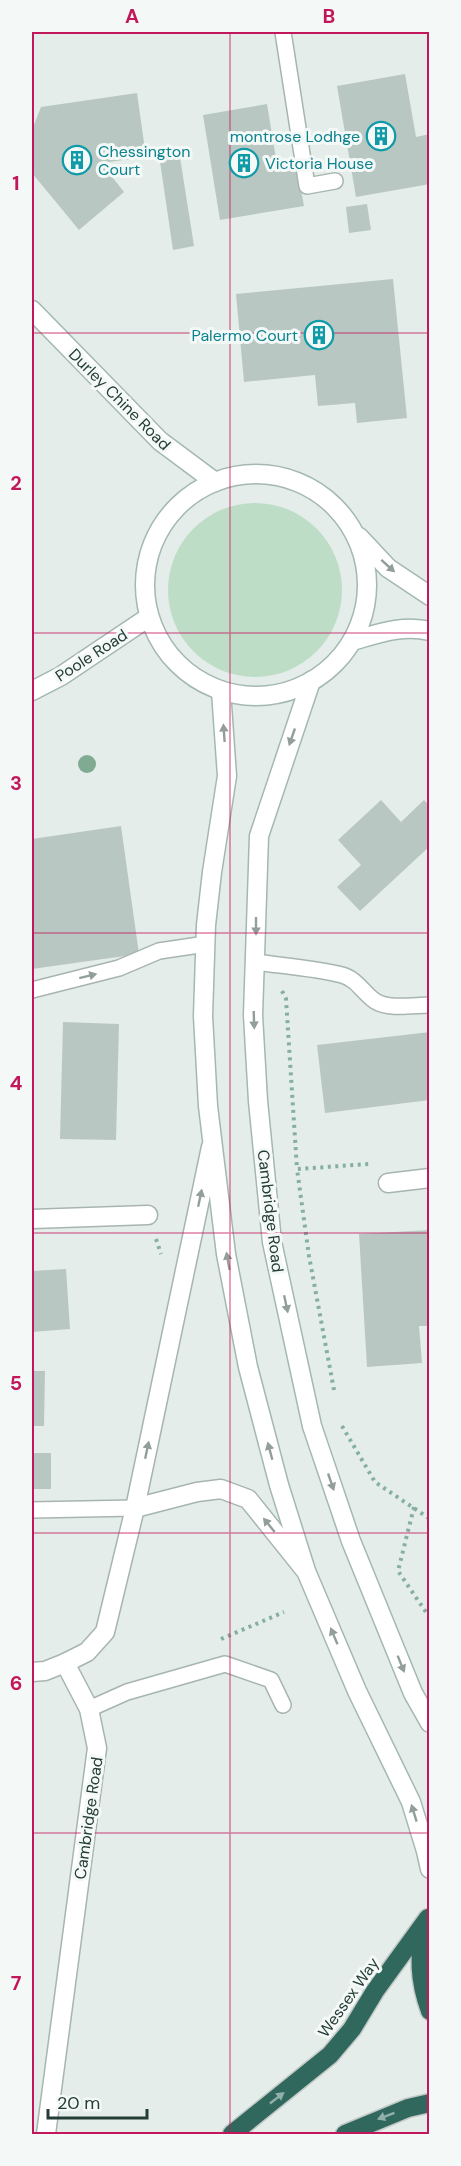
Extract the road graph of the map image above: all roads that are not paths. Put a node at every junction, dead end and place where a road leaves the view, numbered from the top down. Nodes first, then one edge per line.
1 (283, 32) edge
2 (335, 181) dead end
3 (32, 310) edge
4 (214, 482) junction
5 (352, 529) junction
6 (429, 596) edge
7 (149, 617) junction
8 (429, 631) edge
9 (352, 641) junction
10 (312, 681) junction
11 (32, 691) edge
12 (221, 691) junction
13 (206, 944) junction
14 (263, 963) junction
15 (32, 990) edge
16 (429, 1005) edge
17 (213, 1142) junction
18 (429, 1178) edge
19 (388, 1183) road end
20 (148, 1215) dead end
21 (32, 1219) edge
22 (135, 1508) junction
23 (32, 1510) edge
24 (306, 1571) junction
25 (65, 1664) junction
26 (32, 1672) edge
27 (283, 1706) dead end
28 (89, 1709) junction
29 (429, 1723) edge
30 (429, 1869) edge
31 (429, 1917) edge
32 (429, 2011) edge
33 (429, 2103) edge
34 (46, 2134) edge
35 (232, 2134) edge
36 (345, 2134) edge

1 - 2 lane
3 - 4 main road, Durley Chine Road
4 - 5 main road
4 - 7 main road
5 -> 6 main road
5 - 9 main road
7 - 11 main road, Poole Road
7 - 12 main road
8 - 9 main road
9 - 10 main road
10 - 12 main road
10 -> 14 main road, Cambridge Road
13 -> 12 main road
15 -> 13 lane
13 - 17 main road
14 - 16 lane
14 -> 29 main road, Cambridge Road
22 -> 17 main road
24 -> 17 main road
18 - 19 main road
20 - 21 main road
22 - 23 lane
24 -> 22 main road
22 - 25 main road
30 -> 24 main road
25 - 26 main road
25 - 28 main road, Cambridge Road
27 - 28 lane
28 - 34 main road, Cambridge Road
31 - 32 highway
35 -> 31 highway, Wessex Way
33 -> 36 highway

